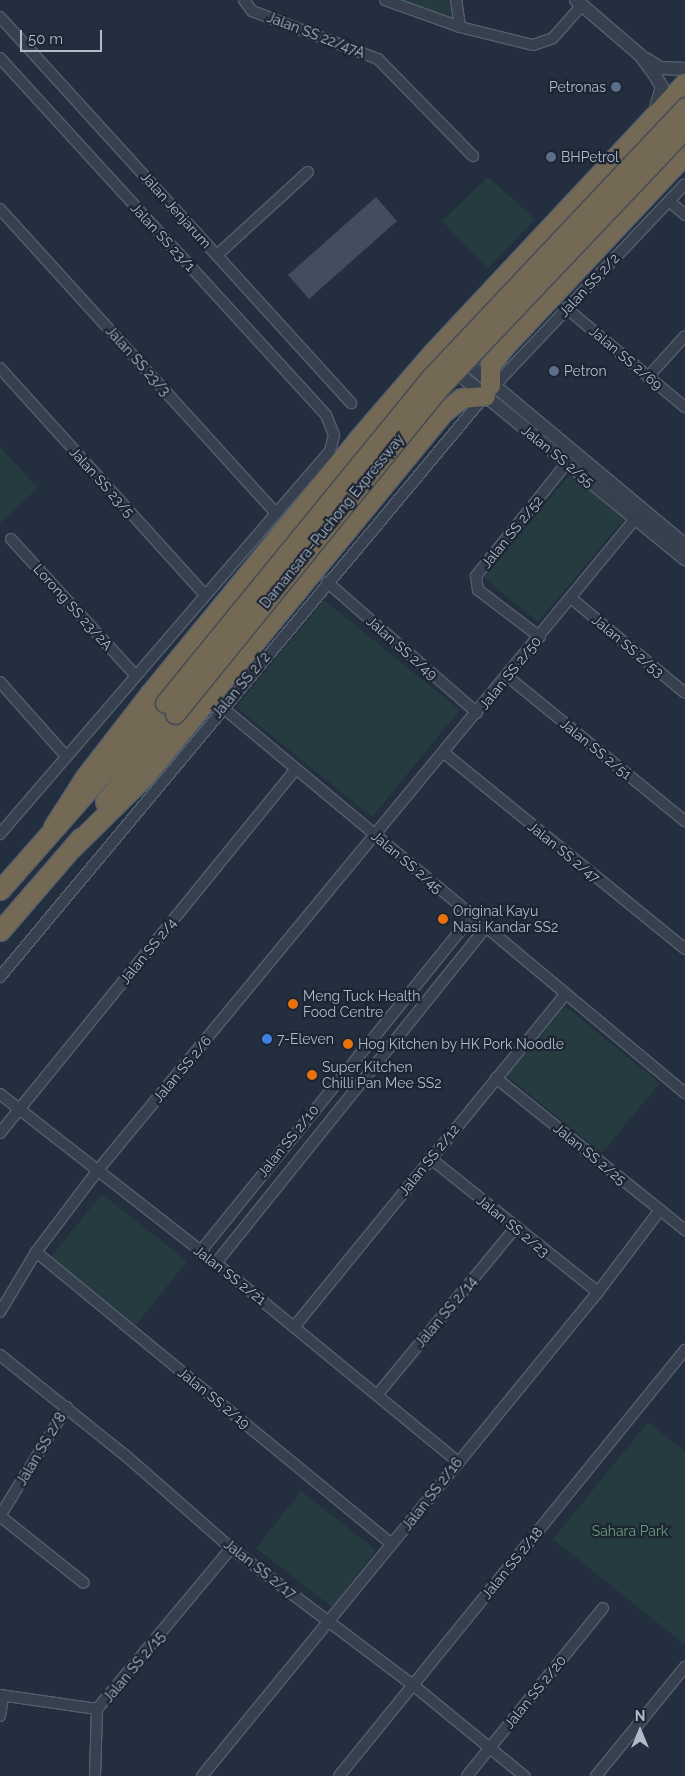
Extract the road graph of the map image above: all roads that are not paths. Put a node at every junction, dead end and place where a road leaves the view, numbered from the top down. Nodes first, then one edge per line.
1 (244, 0) edge
2 (385, 0) edge
3 (456, 0) edge
4 (579, 2) edge
5 (0, 17) edge
6 (460, 26) junction
7 (640, 55) junction
8 (0, 58) edge
9 (685, 69) edge
10 (685, 83) edge
11 (685, 107) edge
12 (652, 117) junction
13 (685, 129) edge
14 (685, 154) edge
15 (473, 156) dead end
16 (308, 172) dead end
17 (685, 184) edge
18 (669, 201) junction
19 (0, 209) edge
20 (685, 215) edge
21 (217, 255) junction
22 (566, 308) junction
23 (462, 320) junction
24 (685, 336) edge
25 (438, 346) junction
26 (504, 347) junction
27 (0, 368) edge
28 (414, 373) junction
29 (648, 376) junction
30 (489, 389) junction
31 (454, 402) junction
32 (351, 403) dead end
33 (685, 407) edge
34 (567, 463) junction
35 (276, 513) junction
36 (639, 515) junction
37 (10, 539) dead end
38 (685, 545) edge
39 (685, 559) edge
40 (327, 582) junction
41 (205, 596) junction
42 (571, 598) junction
43 (540, 637) junction
44 (135, 675) junction
45 (508, 676) junction
46 (0, 682) edge
47 (685, 693) edge
48 (222, 707) junction
49 (170, 709) junction
50 (477, 713) junction
51 (444, 753) junction
52 (66, 756) junction
53 (296, 769) junction
54 (685, 822) edge
55 (53, 827) junction
56 (0, 834) edge
57 (377, 836) junction
58 (73, 847) junction
59 (0, 890) edge
60 (472, 916) junction
61 (486, 927) junction
62 (0, 931) edge
63 (685, 949) edge
64 (0, 977) edge
65 (566, 994) junction
66 (496, 1078) junction
67 (685, 1093) edge
68 (0, 1094) edge
69 (20, 1109) junction
70 (0, 1132) edge
71 (430, 1158) junction
72 (98, 1170) junction
73 (660, 1210) junction
74 (515, 1228) junction
75 (685, 1230) edge
76 (36, 1252) junction
77 (200, 1252) junction
78 (216, 1263) junction
79 (598, 1292) junction
80 (0, 1312) edge
81 (294, 1326) junction
82 (685, 1350) edge
83 (0, 1356) edge
84 (377, 1395) junction
85 (67, 1407) junction
86 (458, 1461) junction
87 (0, 1516) edge
88 (392, 1544) junction
89 (231, 1548) junction
90 (84, 1583) dead end
91 (603, 1608) dead end
92 (329, 1622) junction
93 (685, 1668) edge
94 (413, 1685) junction
95 (2, 1696) edge
96 (97, 1709) junction
97 (0, 1716) edge
98 (490, 1747) junction
99 (95, 1776) edge
100 (202, 1776) edge
101 (339, 1776) edge
102 (467, 1776) edge
103 (524, 1776) edge
104 (596, 1776) edge

1 - 15 street, Jalan SS 22/47A
2 - 6 street
3 - 6 street
4 - 6 street
4 - 7 street
5 - 21 street, Jalan Jenjarum
7 - 9 street
7 - 12 street
8 - 35 street, Jalan SS 23/1
10 - 12 highway
11 - 49 highway, Damansara–Puchong Expressway, bridge
12 - 23 highway
13 - 49 highway, Damansara–Puchong Expressway, bridge
14 - 26 highway
16 - 21 street
17 - 18 street, Jalan SS 2/2
18 - 20 street
18 - 22 street, Jalan SS 2/2
19 - 35 street, Jalan SS 23/3
21 - 32 street, Jalan Jenjarum
22 - 29 street, Jalan SS 2/69
22 - 30 street, Jalan SS 2/2
23 - 25 highway
23 - 26 highway
24 - 29 street
25 - 28 highway
25 - 30 street, Jalan SS 2/55
26 - 30 highway
27 - 41 street, Jalan SS 23/5
28 - 31 highway
28 - 55 highway
29 - 33 street, Jalan SS 2/69
30 - 31 highway
30 - 34 street, Jalan SS 2/55
30 - 36 street, Jalan SS 2/55
30 - 40 street, Jalan SS 2/2
31 - 58 highway
34 - 36 street, Jalan SS 2/55
34 - 43 street, Jalan SS 2/52
35 - 41 street
36 - 38 street, Jalan SS 2/55
36 - 39 street, Jalan SS 2/55
36 - 42 street, Jalan SS 2/50
37 - 44 street, Lorong SS 23/2A
40 - 48 street, Jalan SS 2/2
40 - 50 street, Jalan SS 2/49
41 - 44 street
42 - 43 street, Jalan SS 2/50
42 - 47 street, Jalan SS 2/53
43 - 45 street, Jalan SS 2/50
44 - 52 street
45 - 50 street, Jalan SS 2/50
45 - 54 street, Jalan SS 2/51
46 - 52 street
48 - 53 street, Jalan SS 2/45
48 - 64 street, Jalan SS 2/2
49 - 55 highway, Damansara–Puchong Expressway
49 - 58 highway, Damansara–Puchong Expressway
50 - 51 street, Jalan SS 2/50
51 - 57 street, Jalan SS 2/50
51 - 63 street, Jalan SS 2/47
52 - 56 street
53 - 57 street, Jalan SS 2/45
53 - 69 street, Jalan SS 2/4
55 - 59 highway, Damansara–Puchong Expressway
57 - 60 street, Jalan SS 2/45
57 - 72 street, Jalan SS 2/6
58 - 62 highway, Damansara–Puchong Expressway
60 - 61 street, Jalan SS 2/45
60 - 77 street, Jalan SS 2/10
61 - 65 street, Jalan SS 2/45
61 - 78 street, Jalan SS 2/10
65 - 66 street, Jalan SS 2/12
65 - 67 street, Jalan SS 2/45
66 - 71 street, Jalan SS 2/12
66 - 73 street, Jalan SS 2/25
68 - 69 street, Jalan SS 2/21
69 - 70 street, Jalan SS 2/4
69 - 72 street, Jalan SS 2/21
71 - 74 street, Jalan SS 2/23
71 - 81 street, Jalan SS 2/12
72 - 76 street, Jalan SS 2/6
72 - 77 street, Jalan SS 2/21
73 - 75 street, Jalan SS 2/25
73 - 79 street, Jalan SS 2/16
74 - 79 street, Jalan SS 2/23
74 - 84 street, Jalan SS 2/14
76 - 80 street, Jalan SS 2/6
76 - 88 street, Jalan SS 2/19
77 - 78 street, Jalan SS 2/21
78 - 81 street, Jalan SS 2/21
79 - 86 street, Jalan SS 2/16
81 - 84 street, Jalan SS 2/21
82 - 94 street, Jalan SS 2/18
83 - 85 street, Jalan SS 2/17
84 - 86 street, Jalan SS 2/21
85 - 87 street, Jalan SS 2/8
85 - 89 street, Jalan SS 2/17
86 - 88 street, Jalan SS 2/16
87 - 90 street
88 - 92 street, Jalan SS 2/16
89 - 92 street, Jalan SS 2/17
89 - 96 street, Jalan SS 2/15
91 - 98 street, Jalan SS 2/20
92 - 94 street, Jalan SS 2/17
92 - 100 street, Jalan SS 2/16
93 - 104 street
94 - 98 street, Jalan SS 2/17
94 - 101 street, Jalan SS 2/18
95 - 96 street, Jalan SS 2/15
95 - 97 street
96 - 99 street
98 - 102 street, Jalan SS 2/20
98 - 103 street, Jalan SS 2/17

